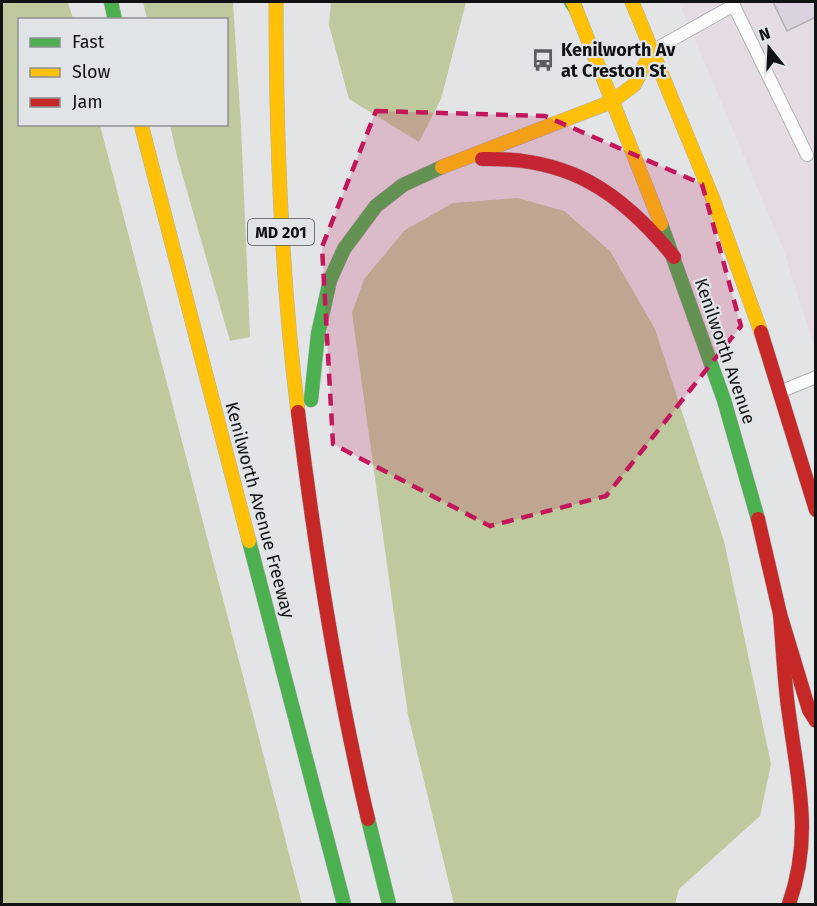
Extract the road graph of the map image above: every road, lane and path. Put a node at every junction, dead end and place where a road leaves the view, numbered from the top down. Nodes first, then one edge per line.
1 (111, 2) edge
2 (276, 2) edge
3 (632, 2) edge
4 (733, 3) edge
5 (573, 4) edge
6 (115, 18) edge
7 (652, 51) junction
8 (611, 102) junction
9 (142, 126) edge
10 (807, 155) dead end
11 (434, 170) junction
12 (674, 257) junction
13 (816, 377) edge
14 (781, 391) junction
15 (304, 461) junction
16 (816, 510) edge
17 (780, 614) junction
18 (816, 721) edge
19 (816, 808) edge
20 (803, 853) junction
21 (344, 904) edge
22 (389, 904) edge
23 (789, 904) edge

1 - 6 main road
2 - 15 main road, MD 201
3 - 7 main road
4 - 7 lane
4 - 10 lane
5 - 8 main road, Kenilworth Avenue
7 - 8 main road
7 - 14 main road
8 - 11 main road
8 - 12 main road, Kenilworth Avenue
9 - 21 main road, Kenilworth Avenue Freeway
11 - 12 main road
11 - 15 main road
12 - 17 main road, Kenilworth Avenue
13 - 14 lane
14 - 16 main road
15 - 22 main road, MD 201
17 - 18 main road, Kenilworth Avenue
17 - 20 main road
19 - 20 main road
20 - 23 main road

